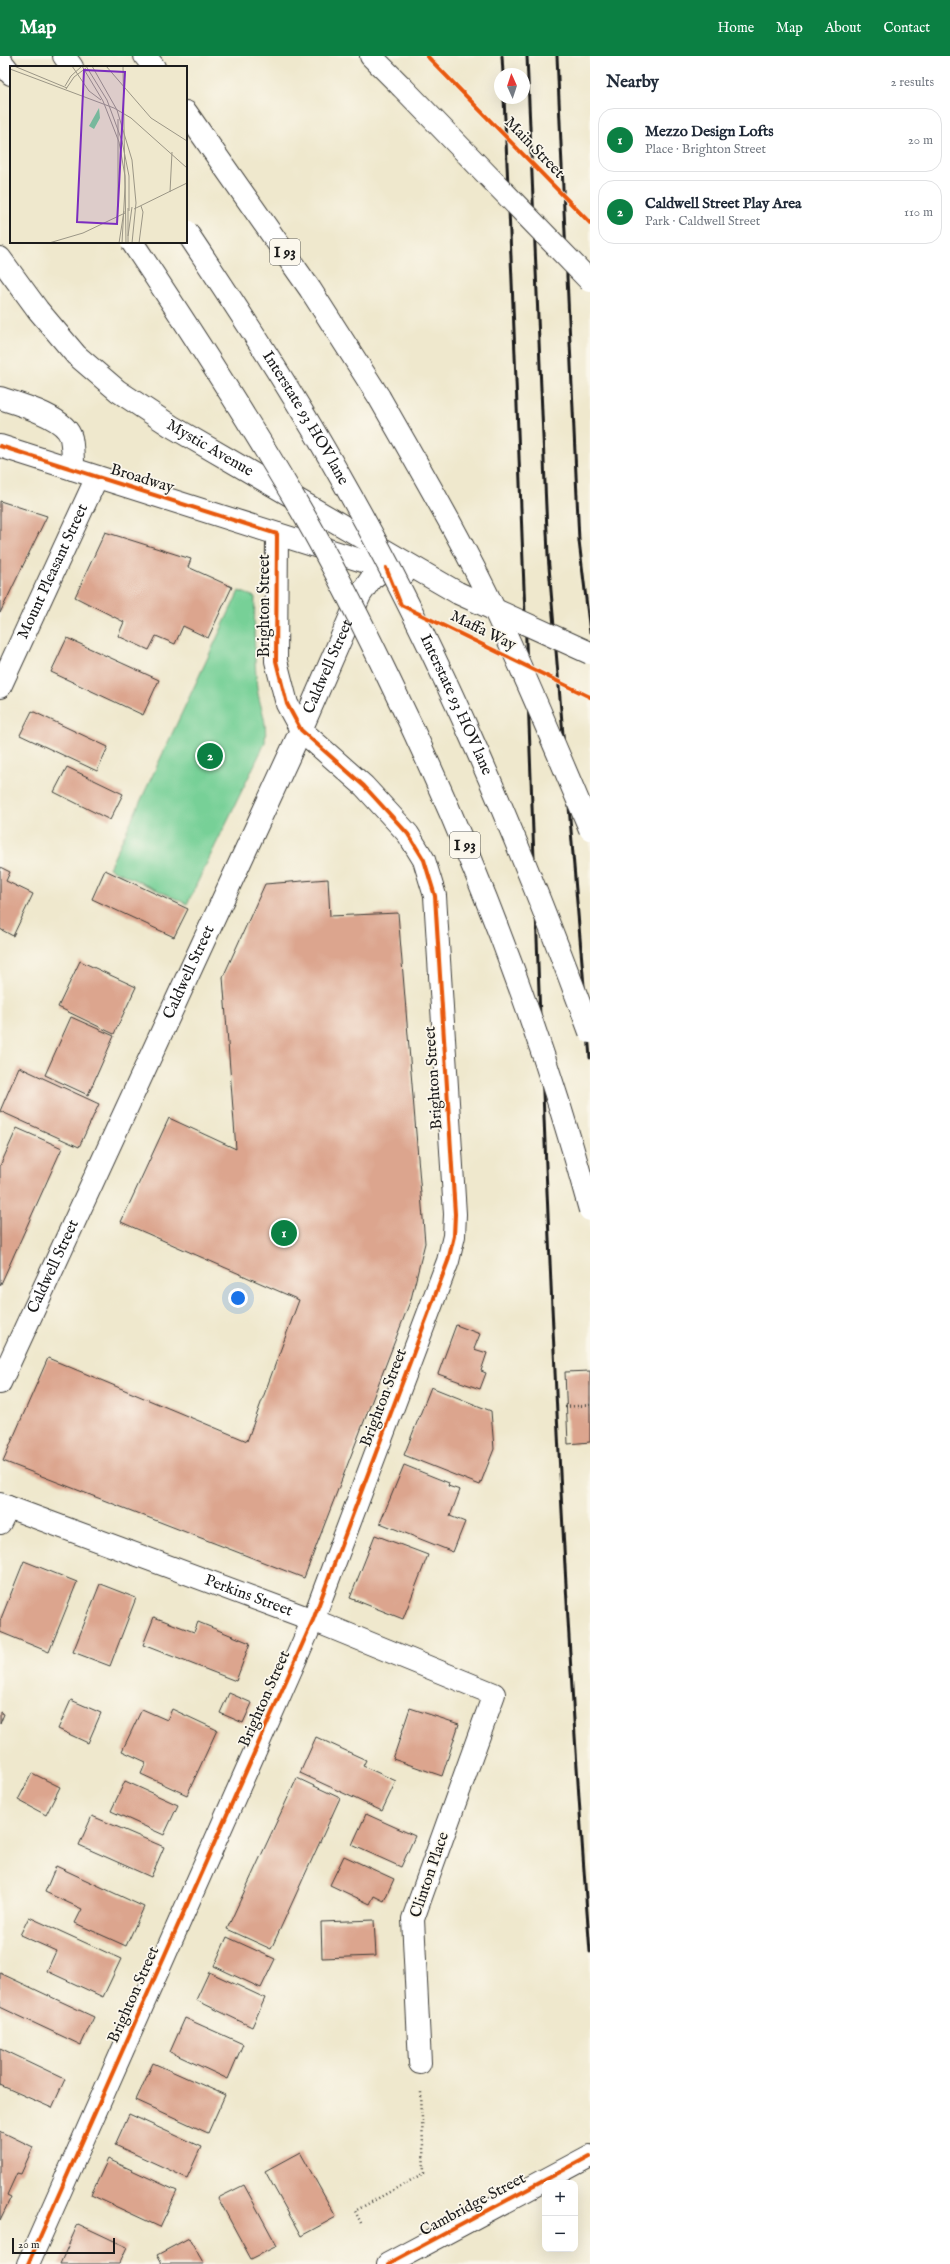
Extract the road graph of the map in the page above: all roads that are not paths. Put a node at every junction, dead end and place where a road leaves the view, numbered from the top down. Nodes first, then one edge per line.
1 (64, 56) edge
2 (145, 56) edge
3 (372, 56) edge
4 (0, 60) edge
5 (71, 66) edge
6 (153, 66) edge
7 (10, 73) edge
8 (187, 113) edge
9 (187, 232) edge
10 (133, 243) edge
11 (0, 258) edge
12 (590, 281) edge
13 (0, 398) edge
14 (0, 446) edge
15 (73, 469) junction
16 (98, 477) junction
17 (276, 534) junction
18 (386, 568) junction
19 (458, 592) junction
20 (590, 653) edge
21 (0, 687) edge
22 (301, 730) junction
23 (590, 829) edge
24 (590, 1032) edge
25 (590, 1210) edge
26 (0, 1383) edge
27 (3, 1511) edge
28 (313, 1620) junction
29 (494, 1694) joint
30 (420, 2063) road end
31 (590, 2156) edge
32 (28, 2264) edge
33 (388, 2264) edge

1 - 5 main road
2 - 6 main road
3 - 12 main road, bridge
4 - 7 main road
8 - 23 main road, I 93, bridge
9 - 24 main road, Interstate 93 HOV lane, bridge
10 - 25 main road, I 93, bridge
11 - 19 main road, Mystic Avenue
13 - 15 main road
14 - 15 main road, Broadway
15 - 16 main road, Broadway
16 - 17 main road, Broadway
16 - 21 main road, Mount Pleasant Street
17 - 18 main road, Maffa Way
17 - 22 main road, Brighton Street
18 - 19 main road, Maffa Way
18 - 22 main road, Caldwell Street
19 - 20 main road, Maffa Way, bridge
22 - 26 main road, Caldwell Street
22 - 28 main road, Brighton Street
27 - 28 main road, Perkins Street
28 - 29 main road, Perkins Street
28 - 32 main road, Brighton Street
29 - 30 main road, Clinton Place
31 - 33 main road, Cambridge Street

